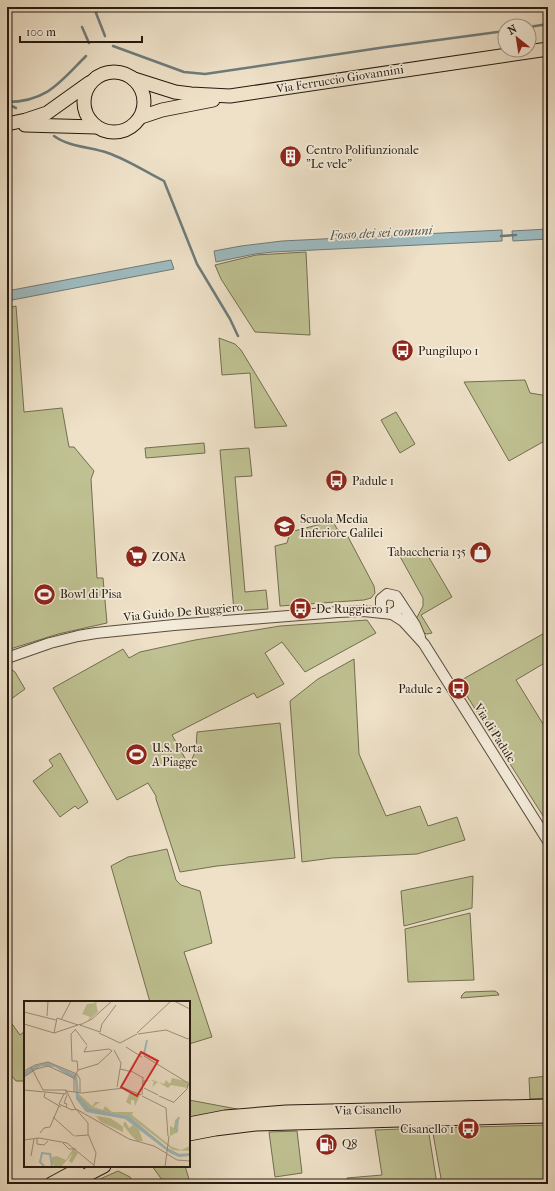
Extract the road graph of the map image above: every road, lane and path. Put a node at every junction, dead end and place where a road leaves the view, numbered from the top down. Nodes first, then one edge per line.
1 (548, 49) edge
2 (134, 79) junction
3 (94, 80) junction
4 (230, 96) junction
5 (141, 116) junction
6 (7, 124) edge
7 (96, 127) junction
8 (400, 601) junction
9 (380, 602) junction
10 (364, 611) junction
11 (388, 613) junction
12 (420, 639) junction
13 (7, 658) edge
14 (548, 841) edge
15 (548, 1106) edge
16 (548, 1116) edge
17 (190, 1124) edge
18 (190, 1134) edge
19 (84, 1167) edge
20 (102, 1167) edge
21 (51, 1184) edge
22 (69, 1184) edge

1 - 4 main road, Via Ferruccio Giovannini
2 - 3 main road
2 - 4 main road, Via Ferruccio Giovannini
2 - 5 main road
3 - 6 main road
3 - 7 main road
4 - 5 main road
5 - 7 main road
6 - 7 main road
8 - 9 street
8 - 11 street
8 - 12 street, Via di Padule
9 - 10 street, Via Guido De Ruggiero
9 - 11 street
10 - 11 street, Via Guido De Ruggiero
10 - 13 street, Via Guido De Ruggiero
11 - 12 street, Via di Padule
12 - 14 street, Via di Padule
15 - 17 main road, Via Cisanello
16 - 18 main road, Via Cisanello
19 - 21 main road
20 - 22 main road

